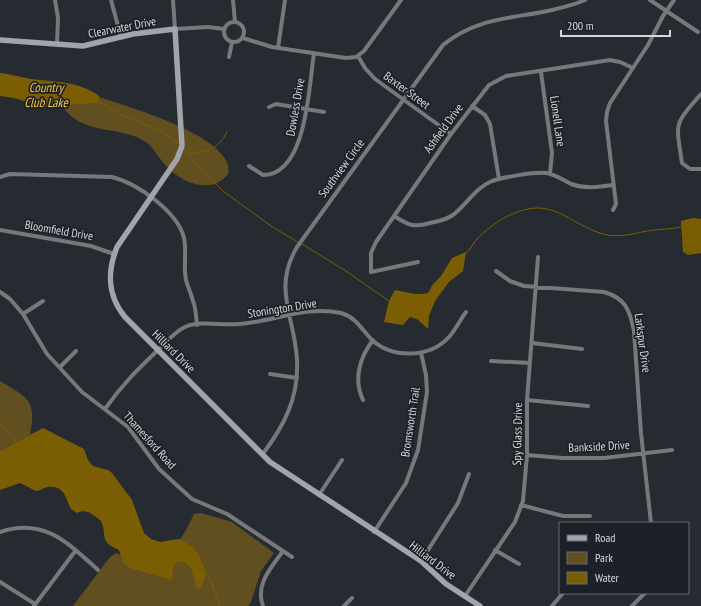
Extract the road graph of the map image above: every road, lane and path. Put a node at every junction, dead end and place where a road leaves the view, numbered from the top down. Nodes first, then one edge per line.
1 (55, 0) edge
2 (111, 0) edge
3 (173, 0) edge
4 (233, 0) edge
5 (285, 0) edge
6 (401, 0) edge
7 (585, 0) edge
8 (650, 0) edge
9 (674, 0) edge
10 (666, 11) junction
11 (235, 22) junction
12 (175, 29) junction
13 (224, 29) junction
14 (698, 32) dead end
15 (121, 37) junction
16 (243, 38) junction
17 (0, 40) edge
18 (232, 42) junction
19 (57, 44) junction
20 (278, 48) junction
21 (314, 53) junction
22 (358, 56) junction
23 (229, 57) dead end
24 (633, 68) junction
25 (541, 72) junction
26 (701, 94) edge
27 (403, 99) junction
28 (472, 106) junction
29 (270, 107) dead end
30 (306, 108) junction
31 (324, 112) dead end
32 (450, 134) junction
33 (249, 166) dead end
34 (701, 169) edge
35 (550, 174) junction
36 (0, 176) edge
37 (499, 179) junction
38 (613, 185) junction
39 (150, 198) junction
40 (613, 210) dead end
41 (394, 216) junction
42 (0, 230) edge
43 (114, 254) junction
44 (538, 257) dead end
45 (418, 262) dead end
46 (496, 271) dead end
47 (536, 287) junction
48 (0, 292) edge
49 (43, 301) dead end
50 (466, 312) dead end
51 (23, 314) junction
52 (288, 315) junction
53 (197, 324) junction
54 (373, 340) junction
55 (532, 343) junction
56 (582, 349) dead end
57 (158, 350) junction
58 (76, 351) dead end
59 (421, 353) junction
60 (491, 361) dead end
61 (530, 363) junction
62 (60, 367) junction
63 (270, 374) dead end
64 (297, 378) junction
65 (362, 400) dead end
66 (527, 400) junction
67 (588, 406) dead end
68 (105, 409) junction
69 (672, 450) dead end
70 (643, 453) junction
71 (262, 455) junction
72 (527, 455) junction
73 (342, 460) dead end
74 (468, 474) dead end
75 (319, 496) junction
76 (522, 505) junction
77 (590, 516) dead end
78 (650, 522) edge
79 (0, 532) edge
80 (374, 532) junction
81 (76, 550) junction
82 (495, 550) junction
83 (283, 551) junction
84 (292, 557) dead end
85 (421, 561) junction
86 (519, 564) dead end
87 (98, 570) dead end
88 (0, 582) edge
89 (562, 594) edge
90 (644, 594) edge
91 (465, 596) junction
92 (352, 598) dead end
93 (35, 605) edge
94 (263, 606) edge
95 (344, 606) edge
96 (480, 606) edge
97 (552, 606) edge
98 (632, 606) edge

1 - 19 street
2 - 15 street
3 - 12 street, Hilliard Drive
4 - 11 street
5 - 20 street
6 - 22 street
7 - 27 street, Southview Circle
8 - 10 street
9 - 10 street
10 - 14 street
10 - 24 street
11 - 13 street
11 - 16 street
12 - 13 street, Clearwater Drive
12 - 15 street, Clearwater Drive
12 - 39 street, Hilliard Drive
13 - 18 street
15 - 19 street, Clearwater Drive
16 - 18 street
16 - 20 street
17 - 19 street, Clearwater Drive
18 - 23 street
20 - 21 street
21 - 22 street
21 - 30 street, Dowless Drive
22 - 27 street, Baxter Street
24 - 25 street, Ashfield Drive
24 - 38 street
25 - 28 street, Ashfield Drive
25 - 35 street, Lionell Lane
26 - 34 street
27 - 32 street, Baxter Street
27 - 52 street, Southview Circle
28 - 32 street, Ashfield Drive
28 - 37 street
29 - 30 street
30 - 31 street
30 - 33 street, Dowless Drive
32 - 41 street, Ashfield Drive
35 - 37 street
35 - 38 street
36 - 39 street
37 - 41 street
38 - 40 street
39 - 43 street, Hilliard Drive
39 - 53 street
41 - 45 street, Ashfield Drive
42 - 43 street, Bloomfield Drive
43 - 57 street, Hilliard Drive
44 - 47 street, Spy Glass Drive
46 - 47 street, Larkspur Drive
47 - 55 street, Spy Glass Drive
47 - 70 street, Larkspur Drive
48 - 51 street, Thamesford Road
49 - 51 street
50 - 59 street, Stonington Drive
51 - 62 street, Thamesford Road
52 - 53 street, Stonington Drive
52 - 54 street, Stonington Drive
52 - 64 street, Southview Circle
53 - 57 street, Stonington Drive
54 - 59 street, Stonington Drive
54 - 65 street
55 - 56 street
55 - 61 street, Spy Glass Drive
57 - 68 street, Stonington Drive
57 - 71 street, Hilliard Drive
58 - 62 street
59 - 80 street, Bromsworth Trail
60 - 61 street
61 - 66 street, Spy Glass Drive
62 - 68 street, Thamesford Road
63 - 64 street
64 - 71 street, Southview Circle
66 - 67 street
66 - 72 street, Spy Glass Drive
68 - 83 street, Thamesford Road
69 - 70 street, Bankside Drive
70 - 72 street, Bankside Drive
70 - 78 street, Larkspur Drive
71 - 75 street, Hilliard Drive
72 - 76 street, Spy Glass Drive
73 - 75 street
74 - 85 street
75 - 80 street, Hilliard Drive
76 - 77 street
76 - 82 street, Spy Glass Drive
79 - 81 street
80 - 85 street, Hilliard Drive
81 - 87 street
81 - 93 street
82 - 86 street
82 - 91 street, Spy Glass Drive
83 - 84 street, Thamesford Road
83 - 94 street
85 - 91 street, Hilliard Drive
88 - 93 street
89 - 97 street
90 - 98 street
91 - 96 street, Hilliard Drive
92 - 95 street

